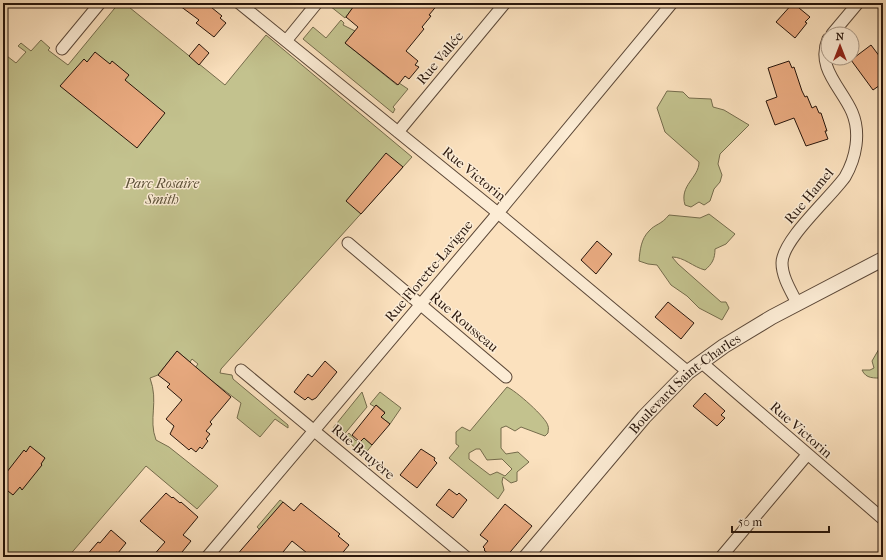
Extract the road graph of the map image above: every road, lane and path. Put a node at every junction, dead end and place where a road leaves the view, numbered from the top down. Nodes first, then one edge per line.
1 (100, 3) edge
2 (239, 3) edge
3 (317, 3) edge
4 (506, 3) edge
5 (672, 3) edge
6 (858, 3) edge
7 (839, 26) edge
8 (286, 41) junction
9 (62, 49) dead end
10 (826, 66) edge
11 (398, 132) junction
12 (498, 213) junction
13 (348, 242) dead end
14 (883, 259) edge
15 (797, 303) junction
16 (421, 304) junction
17 (701, 362) junction
18 (241, 370) dead end
19 (688, 372) junction
20 (506, 377) dead end
21 (314, 430) junction
22 (807, 455) junction
23 (883, 519) edge
24 (207, 557) edge
25 (466, 557) edge
26 (526, 557) edge
27 (720, 557) edge

1 - 9 street
2 - 8 street, Rue Victorin
3 - 8 street
4 - 11 street, Rue Vallée
5 - 12 street, Rue Florette-Lavigne
6 - 7 street
8 - 11 street, Rue Victorin
10 - 15 street, Rue Hamel
11 - 12 street, Rue Victorin
12 - 16 street, Rue Florette-Lavigne
12 - 19 street, Rue Victorin
13 - 16 street, Rue Rousseau
14 - 15 street, Boulevard Saint-Charles
15 - 17 street, Boulevard Saint-Charles
16 - 20 street, Rue Rousseau
16 - 21 street, Rue Florette-Lavigne
17 - 19 street, Boulevard Saint-Charles
17 - 22 street, Rue Victorin
18 - 21 street, Rue Bruyère
19 - 26 street, Boulevard Saint-Charles
21 - 24 street, Rue Florette-Lavigne
21 - 25 street, Rue Bruyère
22 - 23 street, Rue Victorin
22 - 27 street

